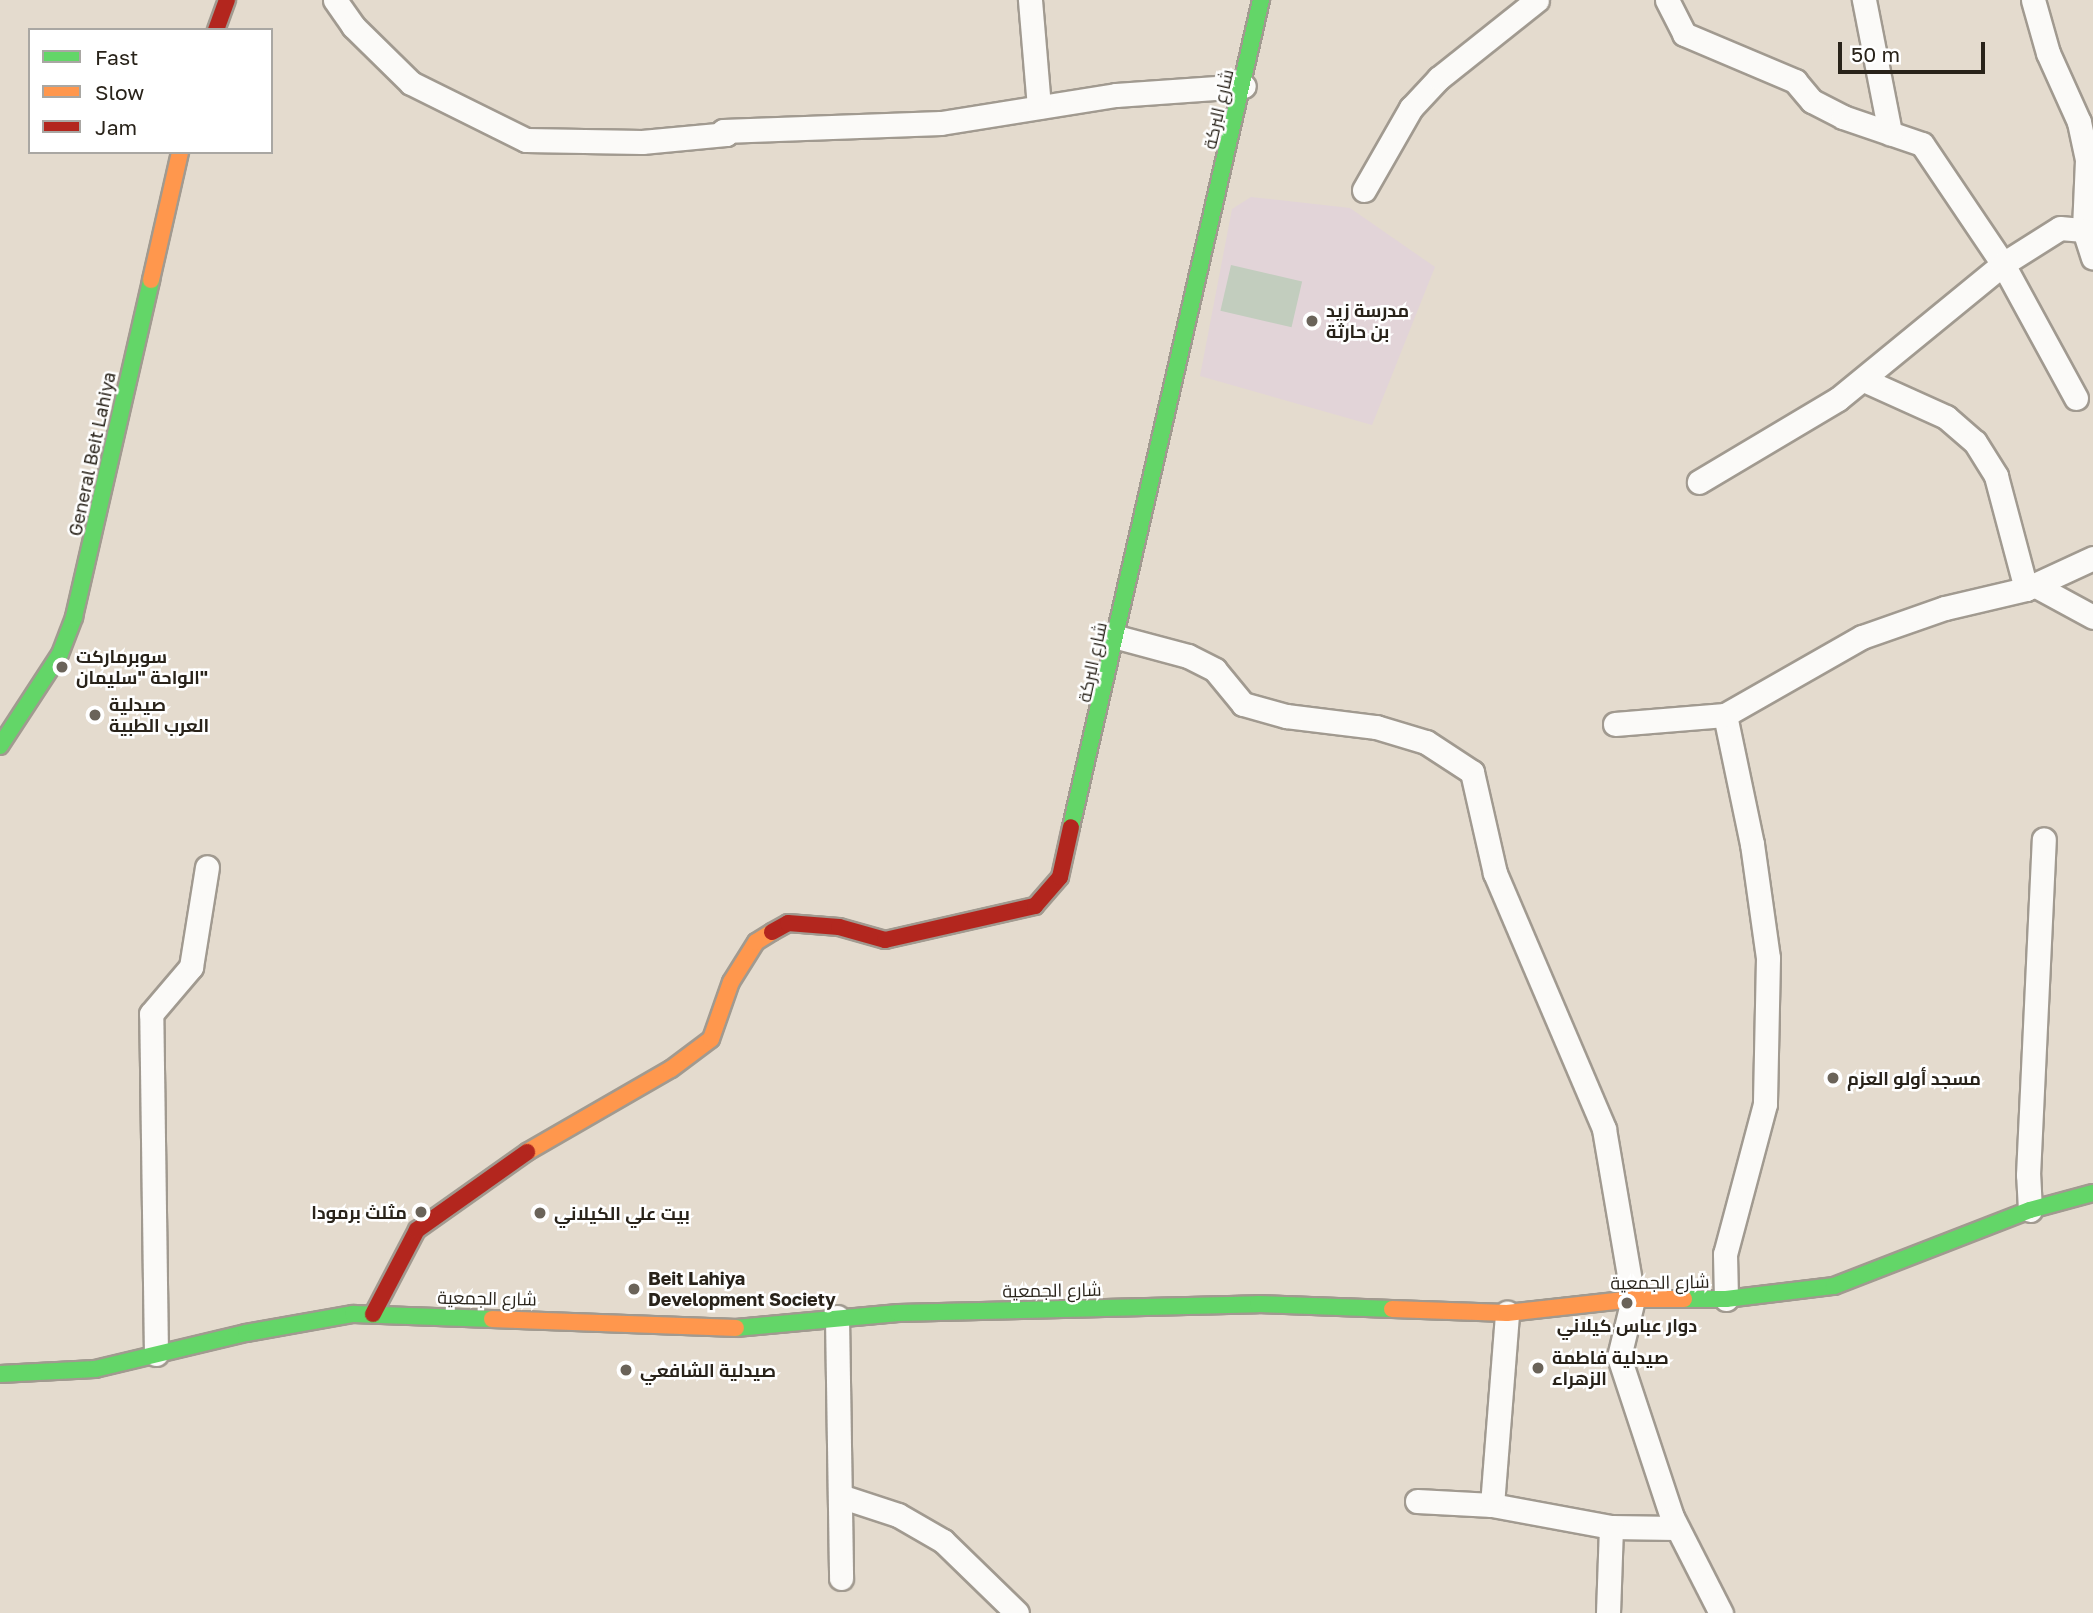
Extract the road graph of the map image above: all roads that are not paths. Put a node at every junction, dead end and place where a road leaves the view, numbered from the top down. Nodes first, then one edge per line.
1 (227, 0) edge
2 (335, 0) edge
3 (1030, 0) edge
4 (1261, 0) edge
5 (1537, 0) edge
6 (1667, 0) edge
7 (1864, 0) edge
8 (2033, 0) edge
9 (217, 28) edge
10 (1244, 86) junction
11 (1039, 107) junction
12 (1890, 133) junction
13 (180, 154) edge
14 (1364, 190) dead end
15 (2089, 230) edge
16 (2093, 258) edge
17 (2003, 264) junction
18 (1864, 380) junction
19 (2076, 398) dead end
20 (1699, 482) dead end
21 (2093, 558) edge
22 (2031, 588) junction
23 (2093, 617) edge
24 (1117, 637) junction
25 (1725, 715) junction
26 (1615, 724) dead end
27 (0, 746) edge
28 (2045, 839) dead end
29 (207, 867) dead end
30 (2093, 1193) edge
31 (2030, 1210) junction
32 (1633, 1299) junction
33 (1726, 1299) junction
34 (1507, 1313) junction
35 (373, 1314) junction
36 (837, 1317) junction
37 (156, 1354) junction
38 (0, 1374) edge
39 (840, 1496) junction
40 (1416, 1502) dead end
41 (1492, 1505) junction
42 (1611, 1527) junction
43 (1676, 1528) junction
44 (841, 1578) dead end
45 (1017, 1613) edge
46 (1608, 1613) edge
47 (1721, 1613) edge

1 - 9 street
2 - 11 street
3 - 11 street
4 - 10 street, شارع البركة
5 - 14 street
6 - 12 street
7 - 12 street
8 - 15 street
10 - 11 street
10 - 24 street, شارع البركة
12 - 17 street
13 - 27 street, General Beit Lahiya
15 - 16 street
15 - 17 street
17 - 18 street
17 - 19 street
18 - 20 street
18 - 22 street
21 - 22 street
22 - 23 street
22 - 25 street
24 - 32 street
24 - 35 street, شارع البركة
25 - 26 street
25 - 33 street
28 - 31 street
29 - 37 street
30 - 31 street, شارع الجمعية
31 - 33 street, شارع الجمعية
32 - 33 street, شارع الجمعية
32 - 34 street, شارع الجمعية
32 - 43 street
34 - 36 street, شارع الجمعية
34 - 41 street
35 - 36 street, شارع الجمعية
35 - 37 street, شارع الجمعية
36 - 39 street
37 - 38 street, شارع الجمعية
39 - 44 street
39 - 45 street
40 - 41 street
41 - 42 street
42 - 43 street
42 - 46 street
43 - 47 street

